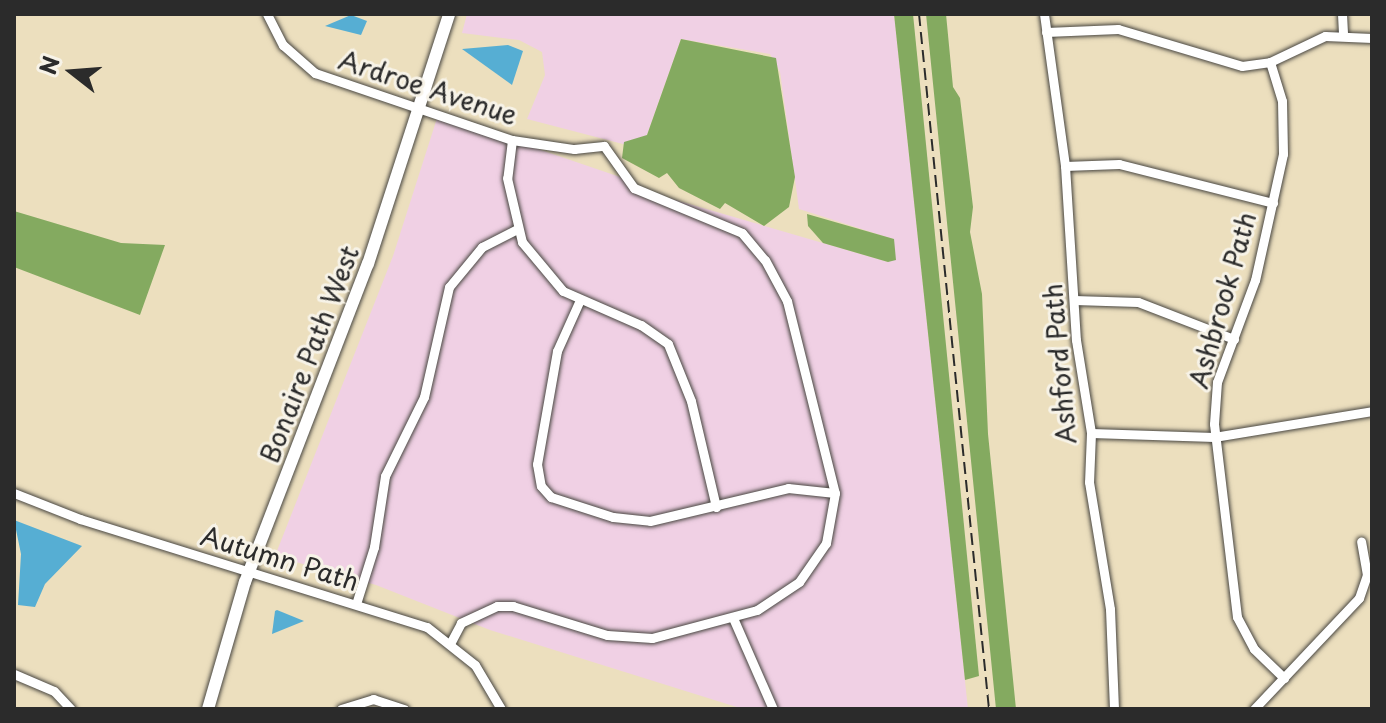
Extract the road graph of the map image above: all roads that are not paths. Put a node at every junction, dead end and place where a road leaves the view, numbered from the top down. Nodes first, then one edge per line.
1 (267, 14) edge
2 (449, 14) edge
3 (1044, 14) edge
4 (1342, 14) edge
5 (1046, 32) junction
6 (1343, 34) junction
7 (1372, 38) edge
8 (1270, 62) junction
9 (421, 106) junction
10 (512, 140) junction
11 (1065, 166) junction
12 (1273, 203) junction
13 (517, 229) junction
14 (1074, 300) junction
15 (579, 302) junction
16 (1234, 339) junction
17 (1372, 411) edge
18 (1091, 433) junction
19 (1214, 437) junction
20 (14, 493) edge
21 (835, 493) junction
22 (716, 507) junction
23 (1361, 542) dead end
24 (249, 571) junction
25 (356, 604) junction
26 (733, 618) junction
27 (451, 642) junction
28 (14, 674) edge
29 (1284, 678) junction
30 (71, 709) edge
31 (208, 709) edge
32 (341, 709) edge
33 (404, 709) edge
34 (501, 709) edge
35 (773, 709) edge
36 (1114, 709) edge
37 (1254, 709) edge

1 - 9 street, Ardroe Avenue
2 - 9 street, Bonaire Path West
3 - 5 street, Ashford Path
4 - 6 street
5 - 8 street
5 - 11 street, Ashford Path
6 - 7 street
6 - 8 street
8 - 12 street, Ashbrook Path
9 - 10 street, Ardroe Avenue
9 - 24 street, Bonaire Path West
10 - 13 street
10 - 21 street, Ardroe Avenue
11 - 12 street
11 - 14 street, Ashford Path
12 - 16 street, Ashbrook Path
13 - 15 street
13 - 25 street
14 - 16 street
14 - 18 street, Ashford Path
15 - 22 street
15 - 22 street
16 - 19 street, Ashbrook Path
17 - 19 street
18 - 19 street
18 - 36 street, Ashford Path
19 - 29 street, Ashbrook Path
20 - 24 street, Autumn Path
21 - 22 street
21 - 26 street
23 - 29 street
24 - 25 street, Autumn Path
24 - 31 street, Bonaire Path West
25 - 27 street, Autumn Path
26 - 27 street
26 - 35 street
27 - 34 street, Autumn Path
28 - 30 street
29 - 37 street
32 - 33 street

